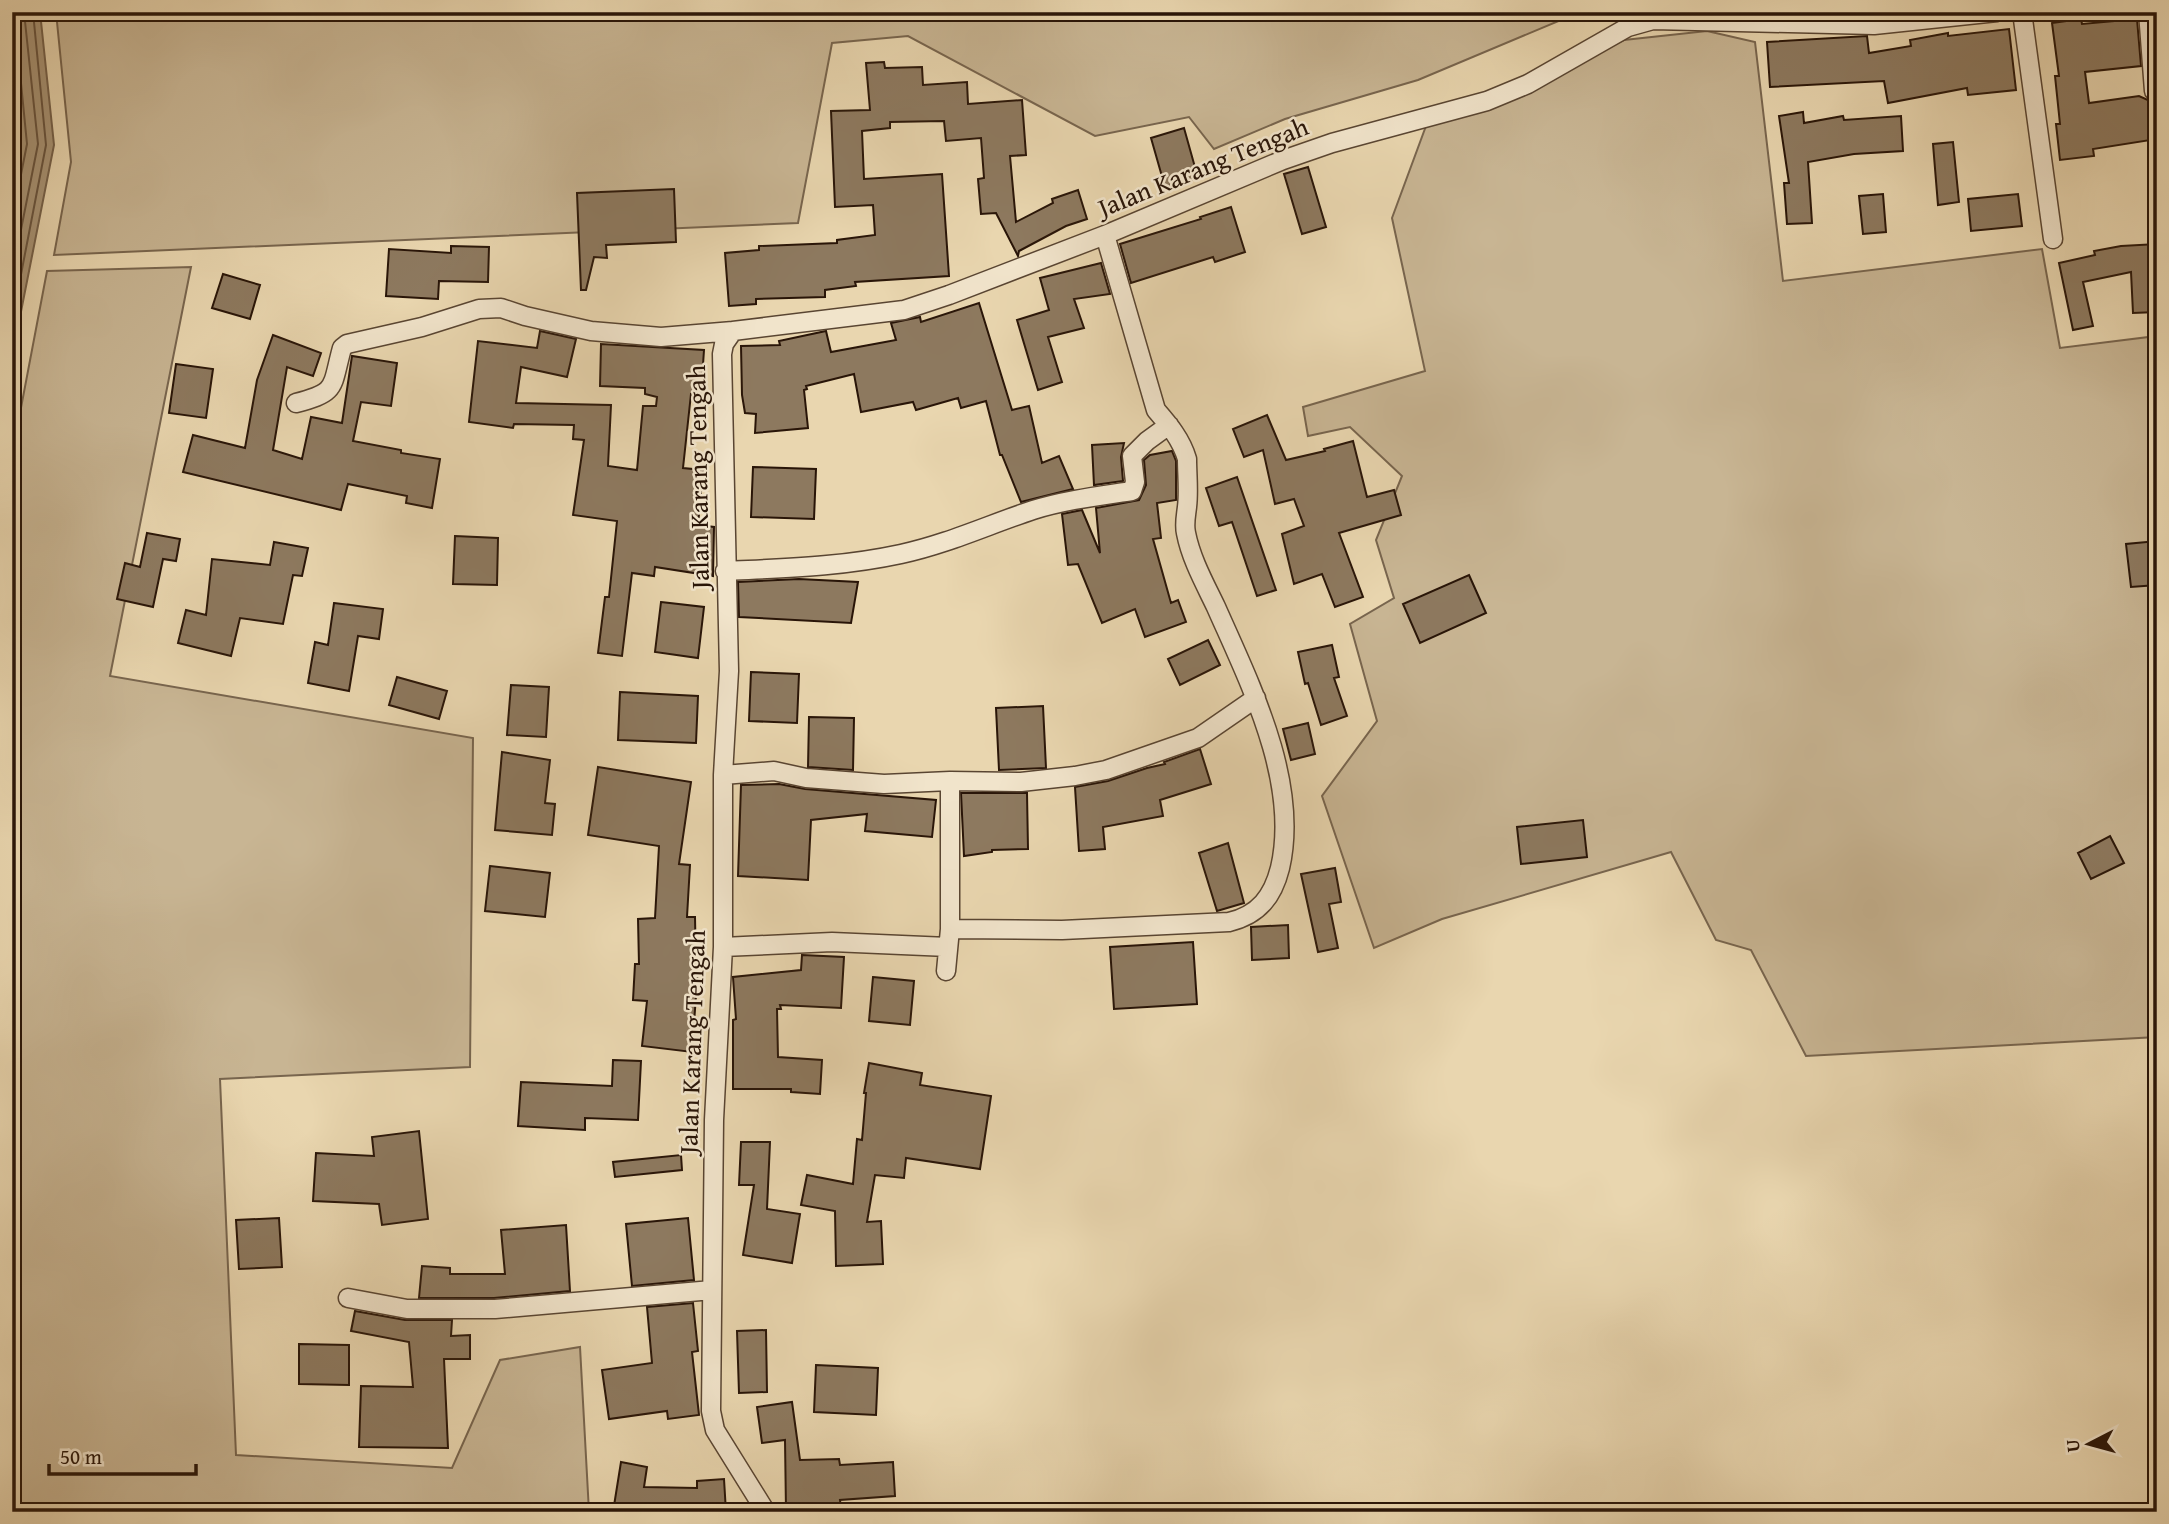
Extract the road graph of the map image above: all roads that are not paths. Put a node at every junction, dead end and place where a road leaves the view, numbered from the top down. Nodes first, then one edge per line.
1 (1997, 12) edge
2 (2022, 12) edge
3 (2148, 12) edge
4 (2154, 91) dead end
5 (1105, 235) junction
6 (2053, 239) dead end
7 (733, 331) junction
8 (296, 403) dead end
9 (1169, 425) junction
10 (725, 571) junction
11 (1256, 698) junction
12 (723, 775) junction
13 (950, 781) junction
14 (949, 938) junction
15 (723, 947) junction
16 (946, 971) dead end
17 (712, 1290) junction
18 (348, 1298) dead end
19 (766, 1512) edge

1 - 5 street, Jalan Karang Tengah
2 - 6 street
3 - 4 street
5 - 7 street, Jalan Karang Tengah
5 - 9 street
7 - 8 street
7 - 10 street, Jalan Karang Tengah
9 - 10 street
9 - 11 street
10 - 12 street, Jalan Karang Tengah
11 - 13 street
11 - 14 street
12 - 13 street
12 - 15 street, Jalan Karang Tengah
13 - 14 street
14 - 15 street
14 - 16 street
15 - 17 street, Jalan Karang Tengah
17 - 18 street
17 - 19 street, Jalan Karang Tengah

